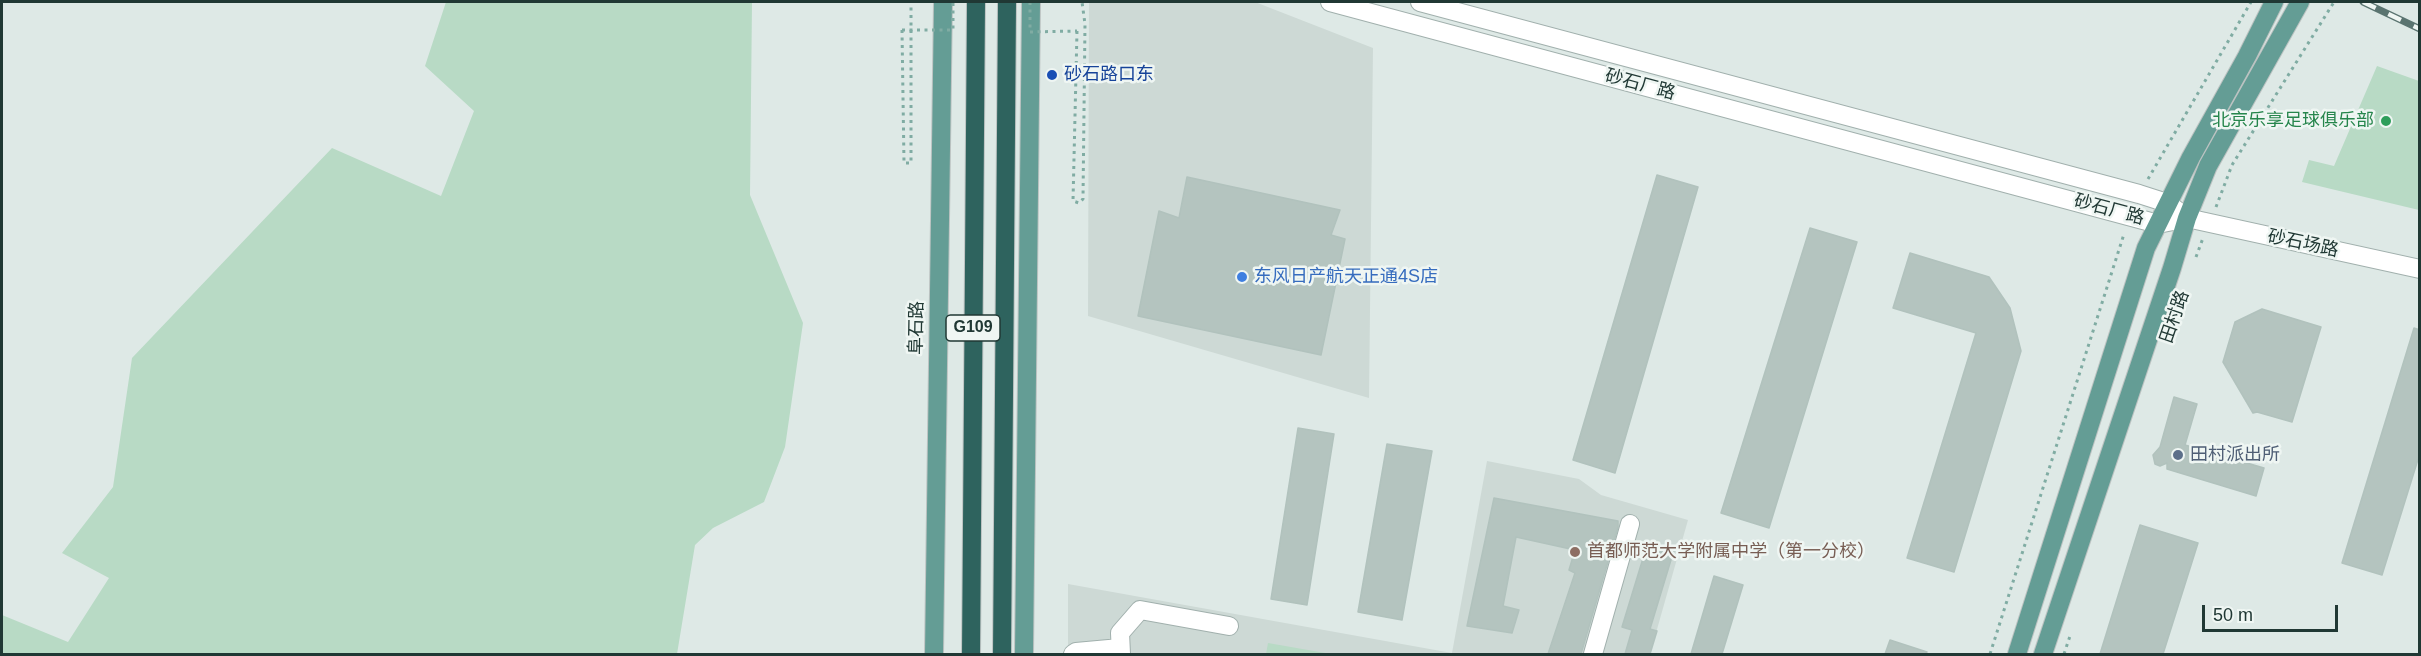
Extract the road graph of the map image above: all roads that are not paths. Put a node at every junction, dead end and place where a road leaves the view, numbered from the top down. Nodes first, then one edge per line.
1 (943, 2) edge
2 (976, 2) edge
3 (1007, 2) edge
4 (1030, 2) edge
5 (1330, 2) edge
6 (1420, 2) edge
7 (2274, 2) edge
8 (2300, 2) edge
9 (2167, 203) junction
10 (2187, 218) junction
11 (2158, 224) junction
12 (2420, 269) edge
13 (1630, 524) dead end
14 (1229, 626) dead end
15 (1121, 651) edge
16 (934, 654) edge
17 (971, 654) edge
18 (1002, 654) edge
19 (1024, 654) edge
20 (1073, 654) edge
21 (1593, 654) edge
22 (2017, 654) edge
23 (2043, 654) edge

1 - 16 main road, 阜石路
2 - 17 highway, G109
3 - 18 highway, G109
4 - 19 main road
5 - 11 street, 砂石厂路
6 - 9 street, 砂石厂路
7 - 9 main road
8 - 10 main road, 田村路
9 - 10 street, 砂石厂路
9 - 11 main road
10 - 11 street, 砂石厂路
10 - 12 street, 砂石场路
10 - 23 main road, 田村路
11 - 22 main road
13 - 21 street
14 - 15 street
15 - 20 street

